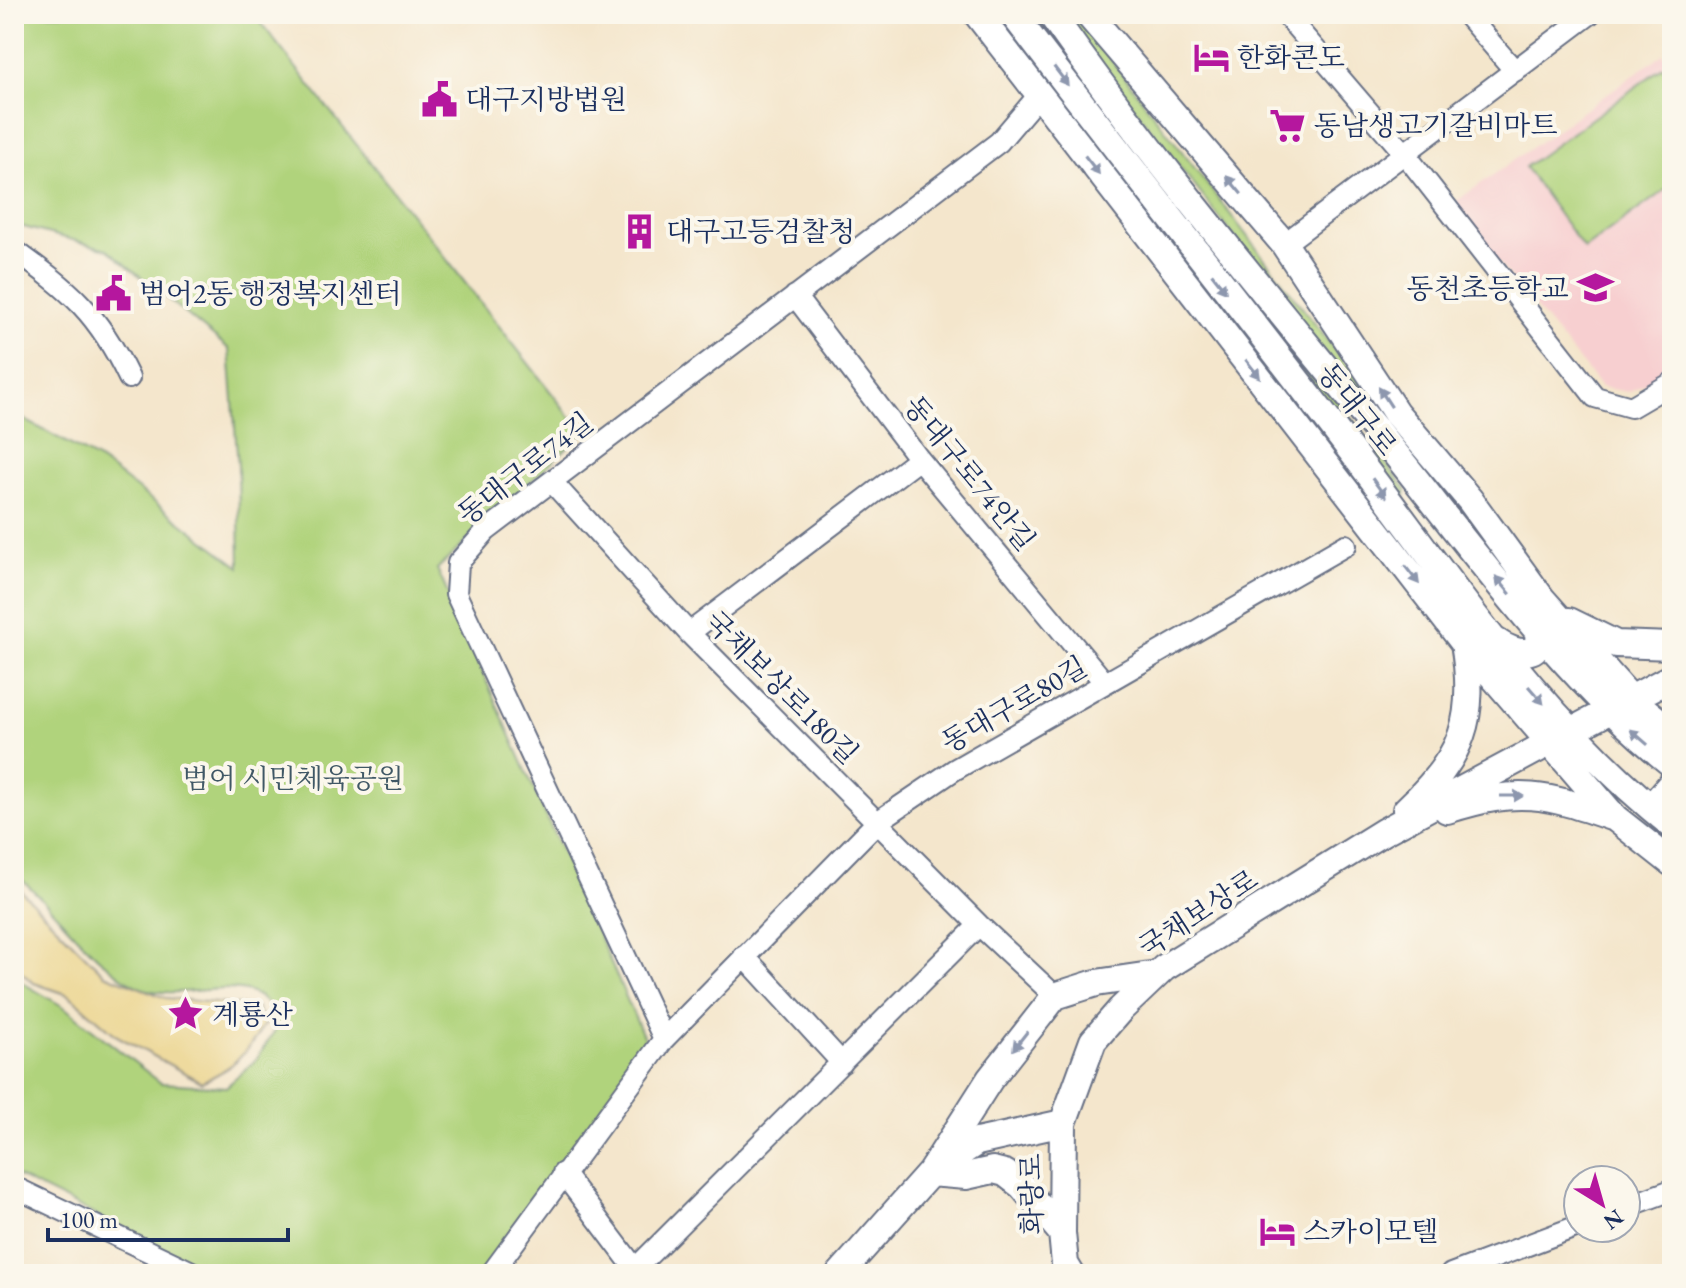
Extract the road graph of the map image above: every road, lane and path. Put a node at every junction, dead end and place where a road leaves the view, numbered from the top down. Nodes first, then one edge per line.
1 (977, 14) edge
2 (1013, 14) edge
3 (1051, 14) edge
4 (1088, 14) edge
5 (1285, 14) edge
6 (1466, 14) edge
7 (1590, 14) edge
8 (1515, 71) junction
9 (1038, 96) junction
10 (1405, 154) junction
11 (1284, 244) junction
12 (14, 250) edge
13 (795, 296) junction
14 (129, 378) dead end
15 (1672, 383) edge
16 (919, 459) junction
17 (552, 482) junction
18 (1346, 545) dead end
19 (1538, 610) junction
20 (689, 633) junction
21 (1476, 639) junction
22 (1672, 646) edge
23 (1672, 677) edge
24 (1105, 683) junction
25 (1619, 704) junction
26 (1672, 732) edge
27 (1559, 737) junction
28 (1672, 764) edge
29 (1672, 783) edge
30 (1615, 818) junction
31 (1667, 821) edge
32 (877, 822) junction
33 (1383, 832) junction
34 (1672, 863) edge
35 (979, 925) junction
36 (744, 956) junction
37 (1157, 974) junction
38 (1055, 996) junction
39 (664, 1039) junction
40 (842, 1063) junction
41 (1063, 1123) junction
42 (563, 1173) junction
43 (930, 1173) junction
44 (14, 1187) edge
45 (1672, 1190) edge
46 (1642, 1201) edge
47 (1562, 1232) edge
48 (1062, 1233) junction
49 (1065, 1271) edge
50 (634, 1272) edge
51 (196, 1274) edge
52 (491, 1274) edge
53 (840, 1274) edge
54 (1451, 1274) edge

1 - 9 main road, 동대구로
2 -> 21 main road, 동대구로
19 -> 3 main road, 동대구로
11 -> 4 main road, 동대구로
5 - 10 street
6 - 8 street
7 - 8 street
8 - 10 street
9 - 13 street, 동대구로74길
9 -> 21 main road, 동대구로
10 - 11 street
10 - 15 street
19 -> 11 main road, 동대구로
12 - 14 street
13 - 16 street, 동대구로74안길
13 - 17 street, 동대구로74길
16 - 20 street
16 - 24 street, 동대구로74안길
17 - 20 street, 국채보상로180길
17 - 39 street, 동대구로74길
18 - 24 street, 동대구로80길
19 - 21 main road
19 - 22 main road
19 - 25 main road, 동대구로
20 - 32 street, 국채보상로180길
21 -> 27 main road, 동대구로
21 - 33 main road
23 - 25 main road, 국채보상로
24 - 32 street, 동대구로80길
25 - 26 main road
25 - 27 main road, 국채보상로
28 -> 25 main road, 동대구로
27 - 30 main road
27 - 31 main road, 동대구로
27 - 33 main road, 국채보상로
29 - 31 main road
33 -> 30 main road
30 - 34 main road
32 - 35 street, 국채보상로180길
32 - 36 street, 동대구로80길
33 - 37 main road, 국채보상로
35 - 38 street, 국채보상로180길
35 - 40 street
36 - 39 street, 동대구로80길
36 - 40 street
37 - 38 main road
37 - 41 main road, 국채보상로
38 -> 43 main road
39 - 42 street, 동대구로80길
40 - 50 street
41 - 43 main road
41 - 48 main road, 화랑로
42 - 50 street
42 - 52 street, 동대구로80길
43 - 48 main road
43 - 53 main road
44 - 51 street
45 - 46 street
47 - 54 street
48 - 49 main road, 화랑로

